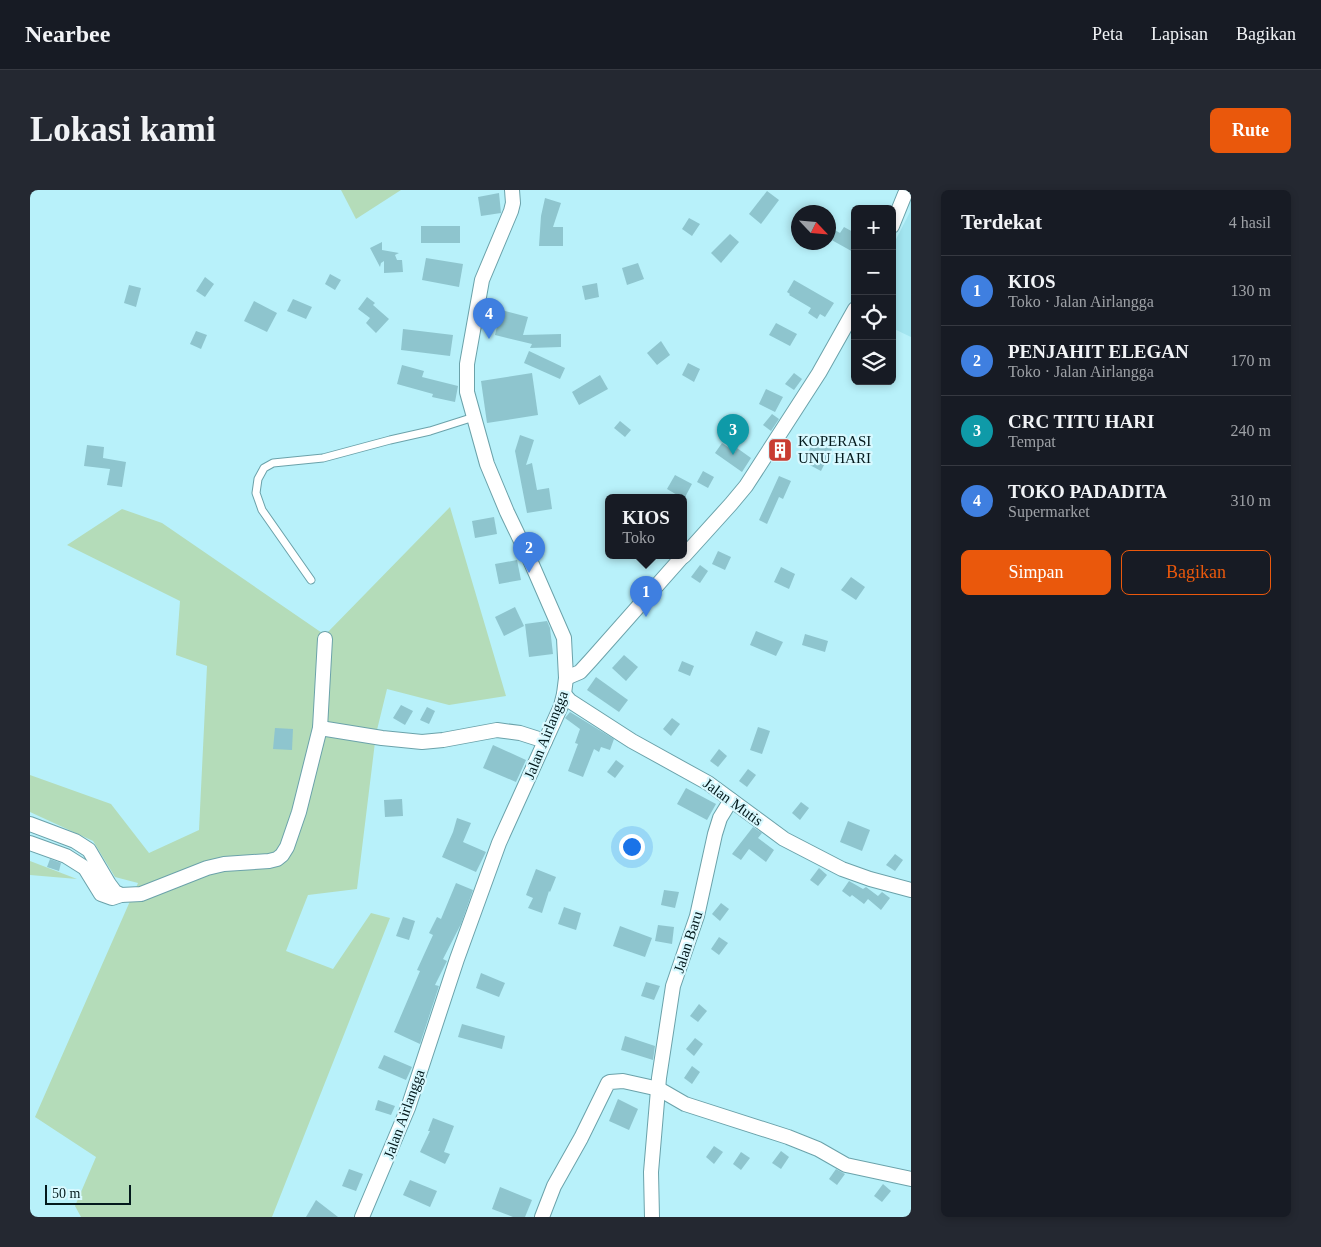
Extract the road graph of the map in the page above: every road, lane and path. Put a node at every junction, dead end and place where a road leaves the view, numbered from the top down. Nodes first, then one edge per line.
1 (512, 190) edge
2 (901, 192) edge
3 (896, 211) edge
4 (851, 316) edge
5 (474, 417) junction
6 (687, 552) edge
7 (680, 559) edge
8 (310, 580) dead end
9 (325, 638) dead end
10 (566, 678) junction
11 (564, 694) junction
12 (320, 728) junction
13 (545, 741) junction
14 (731, 800) junction
15 (30, 824) edge
16 (30, 843) edge
17 (911, 890) edge
18 (121, 895) junction
19 (659, 1088) junction
20 (911, 1179) edge
21 (362, 1217) edge
22 (542, 1217) edge
23 (652, 1217) edge

1 - 5 street, Jalan Airlangga
2 - 3 street
4 - 6 street
5 - 8 lane
5 - 10 street, Jalan Airlangga
7 - 10 street
9 - 12 street
10 - 11 street, Jalan Airlangga
11 - 13 street, Jalan Airlangga
11 - 14 street, Jalan Mutis
12 - 13 street
12 - 18 street
13 - 21 street, Jalan Airlangga
14 - 17 street, Jalan Mutis
14 - 19 street, Jalan Baru
15 - 18 street
16 - 18 street
19 - 20 street
19 - 22 street
19 - 23 street, Jalan Baru

